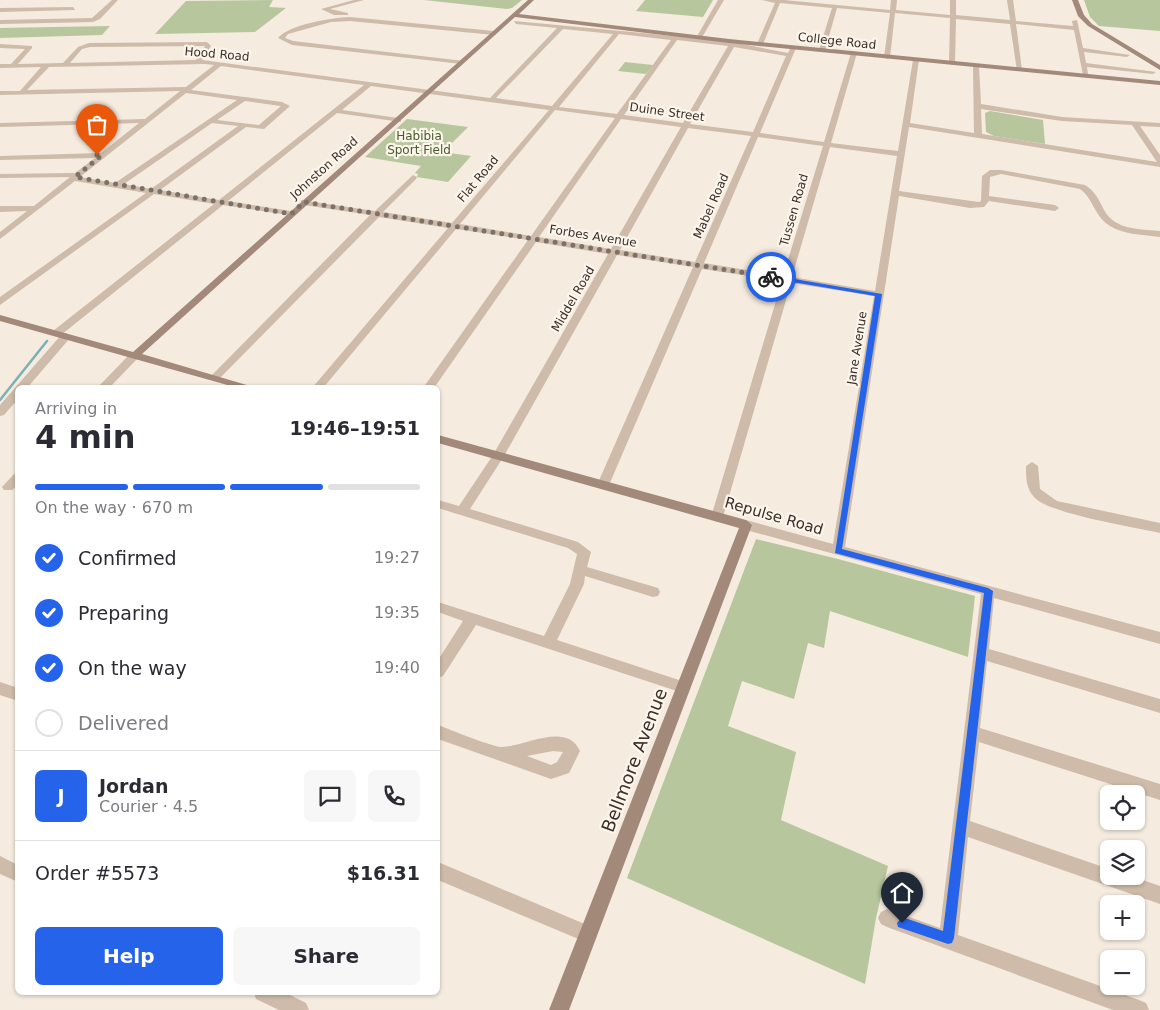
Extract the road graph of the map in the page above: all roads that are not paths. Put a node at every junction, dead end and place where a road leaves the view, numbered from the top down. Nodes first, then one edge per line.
1 (115, 0) edge
2 (361, 0) edge
3 (531, 0) edge
4 (721, 0) edge
5 (765, 0) edge
6 (859, 0) edge
7 (894, 0) edge
8 (953, 0) edge
9 (1010, 0) edge
10 (1075, 0) edge
11 (779, 1) edge
12 (813, 2) edge
13 (835, 6) junction
14 (857, 8) junction
15 (0, 10) edge
16 (893, 11) junction
17 (953, 17) junction
18 (350, 18) junction
19 (514, 19) junction
20 (60, 21) junction
21 (0, 22) edge
22 (1013, 22) junction
23 (562, 26) junction
24 (618, 32) junction
25 (494, 33) junction
26 (675, 38) junction
27 (699, 38) junction
28 (732, 44) junction
29 (760, 44) junction
30 (0, 46) edge
31 (822, 50) junction
32 (1081, 50) junction
33 (792, 51) junction
34 (854, 54) junction
35 (1126, 54) dead end
36 (887, 57) junction
37 (916, 60) junction
38 (198, 62) junction
39 (462, 62) junction
40 (952, 63) junction
41 (65, 64) junction
42 (218, 64) junction
43 (47, 65) junction
44 (1084, 65) junction
45 (0, 66) edge
46 (13, 66) junction
47 (976, 66) junction
48 (1160, 68) edge
49 (1019, 70) junction
50 (1153, 72) dead end
51 (1086, 76) junction
52 (371, 83) junction
53 (1160, 83) edge
54 (185, 90) junction
55 (430, 91) junction
56 (0, 93) edge
57 (20, 93) junction
58 (243, 99) junction
59 (492, 99) junction
60 (978, 106) junction
61 (555, 107) junction
62 (337, 111) junction
63 (619, 117) junction
64 (398, 120) junction
65 (146, 121) junction
66 (210, 121) junction
67 (905, 124) junction
68 (1134, 124) junction
69 (0, 125) edge
70 (1160, 125) edge
71 (243, 126) junction
72 (686, 126) junction
73 (756, 135) junction
74 (978, 136) junction
75 (827, 144) junction
76 (901, 154) junction
77 (102, 155) junction
78 (0, 158) edge
79 (1160, 161) edge
80 (1160, 165) edge
81 (0, 176) edge
82 (75, 177) junction
83 (413, 177) dead end
84 (117, 185) junction
85 (154, 191) junction
86 (894, 193) junction
87 (985, 198) junction
88 (221, 202) junction
89 (304, 202) junction
90 (35, 208) junction
91 (1055, 208) dead end
92 (0, 209) edge
93 (291, 214) junction
94 (377, 214) junction
95 (454, 226) junction
96 (1160, 234) edge
97 (0, 236) edge
98 (534, 239) junction
99 (614, 252) junction
100 (699, 265) junction
101 (787, 280) junction
102 (878, 294) junction
103 (0, 302) edge
104 (0, 318) edge
105 (62, 335) junction
106 (134, 356) junction
107 (215, 377) junction
108 (23, 385) edge
109 (105, 385) edge
110 (242, 385) edge
111 (321, 385) edge
112 (430, 385) edge
113 (15, 394) edge
114 (0, 412) edge
115 (440, 441) edge
116 (498, 456) junction
117 (1032, 466) dead end
118 (15, 479) edge
119 (603, 485) junction
120 (8, 486) dead end
121 (440, 505) edge
122 (462, 511) junction
123 (717, 517) junction
124 (746, 525) junction
125 (1160, 528) edge
126 (838, 550) junction
127 (582, 570) junction
128 (988, 591) junction
129 (653, 592) dead end
130 (440, 608) edge
131 (472, 619) junction
132 (1160, 638) edge
133 (548, 643) junction
134 (981, 652) junction
135 (440, 669) edge
136 (0, 688) edge
137 (683, 688) junction
138 (15, 694) edge
139 (1160, 706) edge
140 (440, 733) edge
141 (973, 733) junction
142 (500, 754) dead end
143 (1160, 792) edge
144 (961, 826) junction
145 (0, 865) edge
146 (15, 872) edge
147 (440, 872) edge
148 (1160, 895) edge
149 (887, 918) dead end
150 (588, 934) junction
151 (948, 938) junction
152 (269, 995) edge
153 (299, 1010) edge
154 (559, 1010) edge
155 (1139, 1010) edge

1 - 20 street
2 - 18 street
3 - 19 street, Johnston Road
4 - 27 street
5 - 11 street
6 - 14 street
7 - 16 street
8 - 17 street
9 - 22 street
10 - 48 street
11 - 12 street
11 - 29 street
12 - 13 street
13 - 14 street
13 - 31 street
14 - 16 street
15 - 20 street
16 - 17 street
16 - 36 street
17 - 22 street
17 - 40 street
18 - 25 street
18 - 39 street
19 - 23 street
19 - 25 street, Johnston Road
19 - 27 street, College Road
20 - 21 street
22 - 32 street
22 - 49 street
23 - 24 street
23 - 59 street
24 - 26 street
24 - 61 street, Flat Road
25 - 39 street, Johnston Road
26 - 28 street
26 - 63 street
27 - 29 street, College Road
28 - 33 street
28 - 72 street, Middel Road
29 - 33 street, College Road
30 - 46 street
31 - 33 street, College Road
31 - 34 street, College Road
32 - 35 street
32 - 44 street
33 - 73 street, Mabel Road
34 - 36 street, College Road
34 - 75 street, Tussen Road
36 - 37 street, College Road
37 - 40 street, College Road
37 - 67 street, Jane Avenue
38 - 41 street, Hood Road
38 - 41 street
38 - 42 street, Hood Road
39 - 55 street, Johnston Road
40 - 47 street, College Road
41 - 43 street, Hood Road
42 - 52 street, Hood Road
42 - 54 street
43 - 46 street, Hood Road
43 - 57 street
44 - 50 street
44 - 51 street
45 - 46 street, Hood Road
47 - 49 street, College Road
47 - 60 street
49 - 51 street, College Road
51 - 53 street, College Road
52 - 55 street, Hood Road
52 - 62 street
54 - 57 street
54 - 58 street
54 - 65 street
55 - 59 street, Duine Street
55 - 64 street, Johnston Road
56 - 57 street
58 - 66 street
58 - 71 street
59 - 61 street, Duine Street
60 - 68 street
60 - 74 street
61 - 63 street, Duine Street
61 - 95 street, Flat Road
62 - 64 street
62 - 88 street
63 - 72 street, Duine Street
63 - 98 street
64 - 89 street, Johnston Road
65 - 69 street
65 - 77 street
66 - 71 street
66 - 84 street
67 - 74 street
67 - 76 street, Jane Avenue
68 - 70 street
68 - 79 street
71 - 85 street
72 - 73 street, Duine Street
72 - 99 street, Middel Road
73 - 75 street, Duine Street
73 - 100 street, Mabel Road
74 - 80 street
75 - 76 street, Duine Street
75 - 101 street, Tussen Road
76 - 86 street, Jane Avenue
77 - 78 street
77 - 82 street
81 - 82 street
82 - 84 street
82 - 90 street
83 - 94 street
84 - 85 street
85 - 88 street
85 - 103 street
86 - 87 street
86 - 102 street, Jane Avenue
87 - 91 street
87 - 96 street
88 - 93 street
88 - 105 street
89 - 93 street, Johnston Road
89 - 94 street, Forbes Avenue
90 - 92 street
90 - 97 street
93 - 106 street, Johnston Road
94 - 95 street, Forbes Avenue
94 - 107 street
95 - 98 street, Forbes Avenue
95 - 111 street, Flat Road
98 - 99 street, Forbes Avenue
98 - 112 street
99 - 100 street, Forbes Avenue
99 - 116 street, Middel Road
100 - 101 street, Forbes Avenue
100 - 119 street, Mabel Road
101 - 102 street, Forbes Avenue
101 - 123 street, Tussen Road
102 - 126 street, Jane Avenue
104 - 105 street
105 - 106 street
105 - 108 street
106 - 107 street
106 - 109 street
107 - 110 street
113 - 114 street
115 - 116 street, Repulse Road
116 - 119 street, Repulse Road
116 - 122 street, Middel Road
117 - 125 street
118 - 120 street
119 - 123 street, Repulse Road
121 - 122 street
122 - 127 street
123 - 124 street, Repulse Road
124 - 126 street, Repulse Road
124 - 137 street, Bellmore Avenue
126 - 128 street, Repulse Road
127 - 129 street
127 - 133 street
128 - 132 street, Repulse Road
128 - 134 street
130 - 131 street
131 - 133 street
131 - 135 street
133 - 137 street
134 - 139 street
134 - 141 street
136 - 138 street
137 - 150 street, Bellmore Avenue
140 - 142 street
141 - 143 street
141 - 144 street
144 - 148 street
144 - 151 street
145 - 146 street
147 - 150 street
149 - 151 street
150 - 154 street, Bellmore Avenue
151 - 155 street
152 - 153 street

